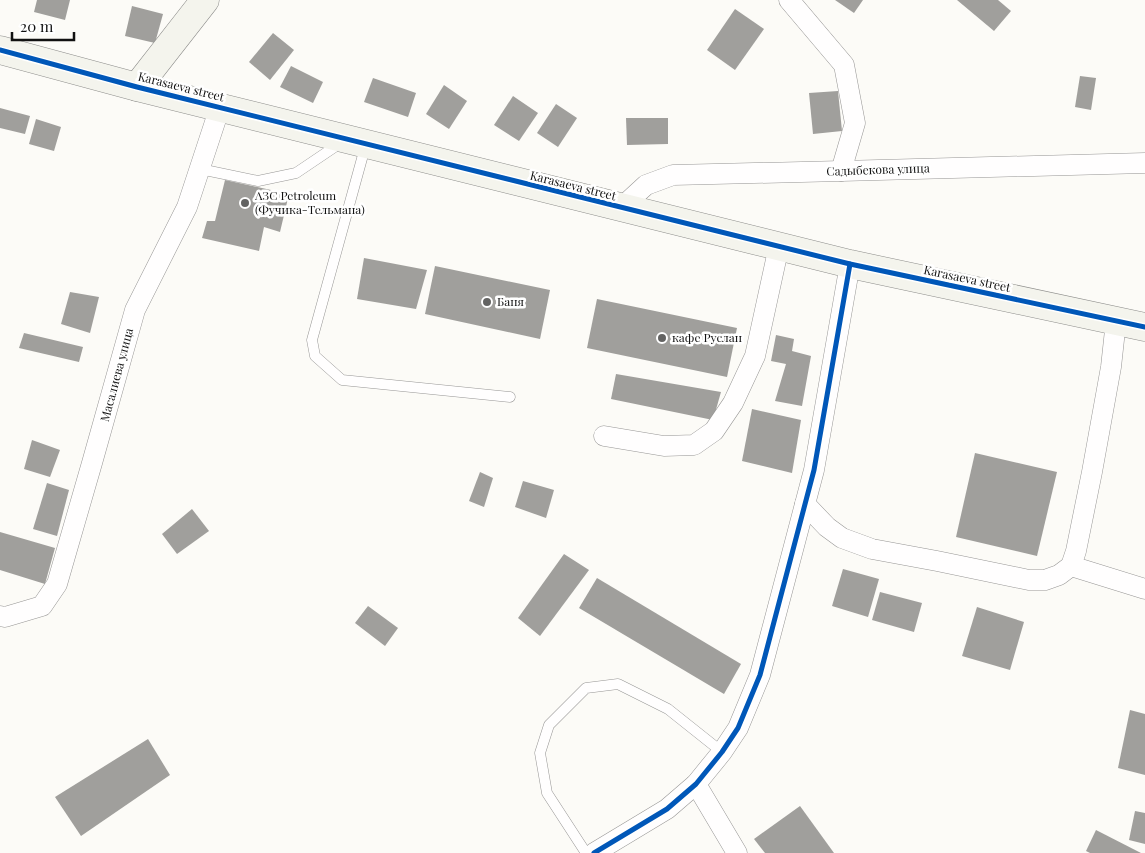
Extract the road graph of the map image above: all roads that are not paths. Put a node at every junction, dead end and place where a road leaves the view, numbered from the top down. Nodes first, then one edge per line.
1 (205, 0) edge
2 (789, 0) edge
3 (0, 50) edge
4 (137, 86) junction
5 (220, 107) junction
6 (357, 142) junction
7 (1145, 163) edge
8 (200, 169) junction
9 (841, 172) junction
10 (621, 208) junction
11 (779, 246) junction
12 (850, 264) junction
13 (1116, 321) junction
14 (1145, 327) edge
15 (510, 397) dead end
16 (604, 436) dead end
17 (805, 504) junction
18 (1070, 566) junction
19 (1145, 589) edge
20 (0, 616) edge
21 (722, 752) junction
22 (696, 784) junction
23 (586, 853) edge
24 (594, 853) edge
25 (737, 853) edge

1 - 4 street
2 - 9 street
3 - 4 street, Karasaeva street
4 - 5 street, Karasaeva street
5 - 6 street, Karasaeva street
5 - 8 street, Масалиева улица
6 - 8 lane
6 - 10 street, Karasaeva street
6 - 15 lane
7 - 9 street, Садыбекова улица
8 - 20 street, Масалиева улица
9 - 10 street, Садыбекова улица
10 - 11 street, Karasaeva street
11 - 12 street, Karasaeva street
11 - 16 street
12 - 13 street, Karasaeva street
12 - 17 street
13 - 14 street, Karasaeva street
13 - 18 street
17 - 18 street
17 - 21 street
18 - 19 street
21 - 22 street
21 - 23 lane
22 - 24 street
22 - 25 street

